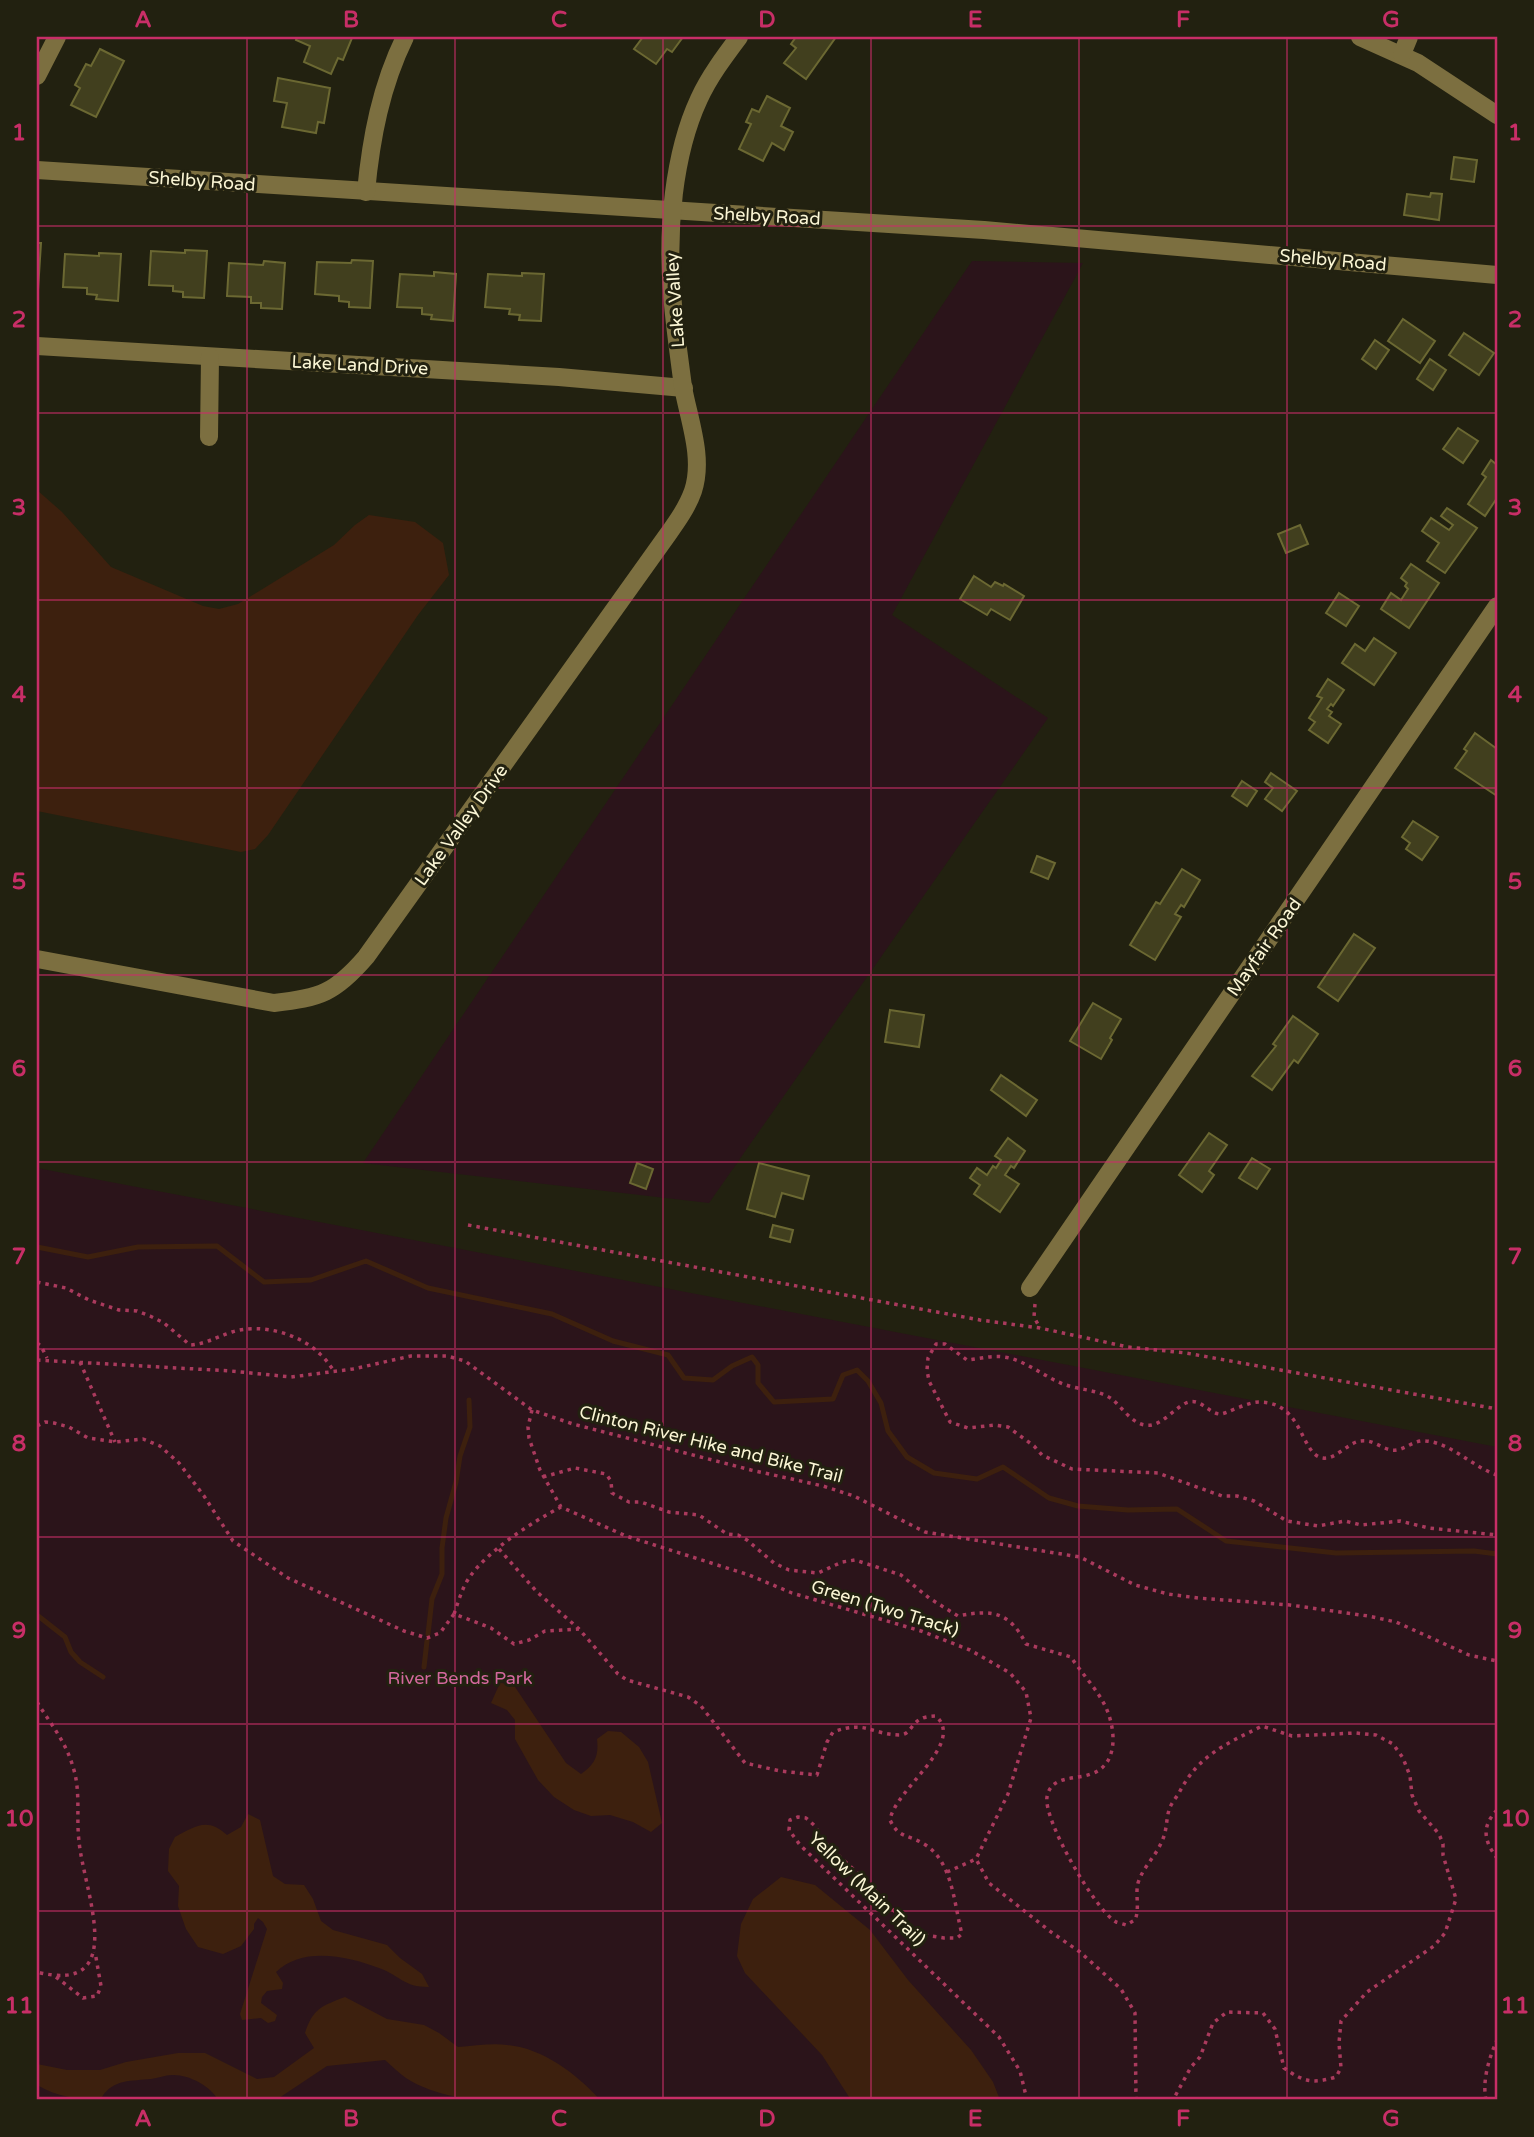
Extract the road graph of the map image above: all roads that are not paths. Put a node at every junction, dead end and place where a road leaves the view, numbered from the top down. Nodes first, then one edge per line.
1 (57, 37) edge
2 (405, 37) edge
3 (739, 37) edge
4 (1360, 37) edge
5 (1409, 37) edge
6 (1402, 54) junction
7 (37, 76) edge
8 (1497, 115) edge
9 (37, 170) edge
10 (366, 191) junction
11 (674, 212) junction
12 (1497, 275) edge
13 (37, 346) edge
14 (210, 357) junction
15 (684, 388) junction
16 (209, 437) dead end
17 (1497, 606) edge
18 (37, 959) edge
19 (1030, 1288) road end

1 - 7 street
2 - 10 street
3 - 11 street, Lake Valley
4 - 6 street
5 - 6 street
6 - 8 street
9 - 10 street, Shelby Road
10 - 11 street, Shelby Road
11 - 12 street, Shelby Road
11 - 15 street, Lake Valley
13 - 14 street, Lake Land Drive
14 - 15 street, Lake Land Drive
14 - 16 street
15 - 18 street, Lake Valley Drive
17 - 19 street, Mayfair Road

